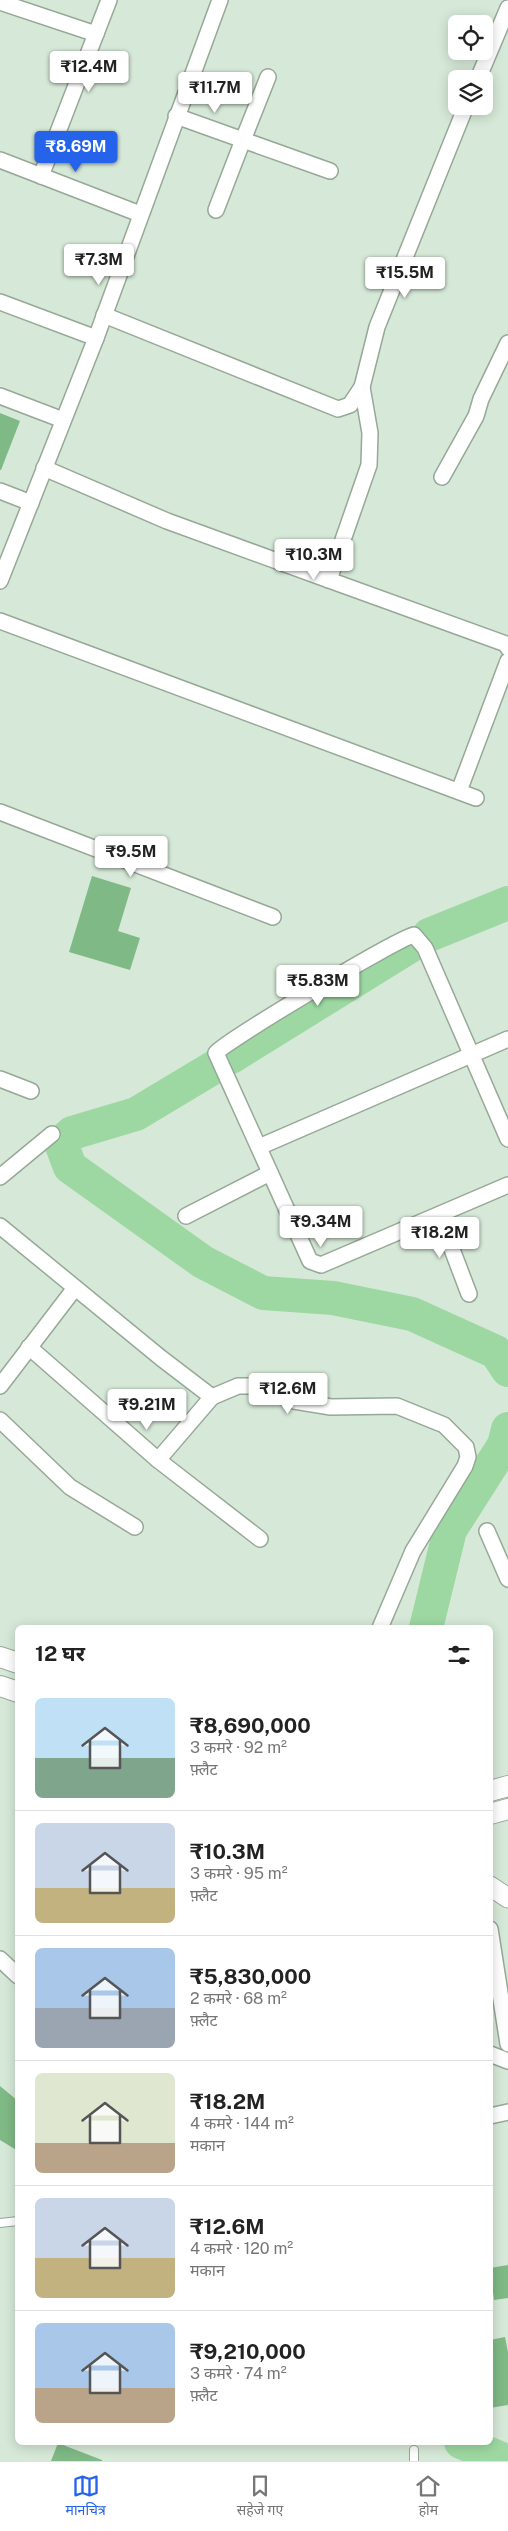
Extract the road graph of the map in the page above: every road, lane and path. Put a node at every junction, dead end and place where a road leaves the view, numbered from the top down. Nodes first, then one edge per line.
1 (109, 0) edge
2 (220, 0) edge
3 (0, 2) edge
4 (508, 8) edge
5 (96, 34) junction
6 (482, 70) edge
7 (268, 76) dead end
8 (462, 115) edge
9 (176, 116) junction
10 (243, 140) junction
11 (0, 160) edge
12 (330, 171) dead end
13 (42, 176) junction
14 (216, 210) dead end
15 (140, 214) junction
16 (0, 302) edge
17 (104, 316) junction
18 (96, 338) junction
19 (508, 343) edge
20 (362, 387) junction
21 (0, 396) edge
22 (63, 420) junction
23 (44, 468) junction
24 (442, 477) dead end
25 (0, 491) edge
26 (31, 503) junction
27 (0, 580) edge
28 (329, 580) junction
29 (0, 621) edge
30 (508, 648) edge
31 (508, 661) edge
32 (459, 791) junction
33 (476, 798) dead end
34 (0, 812) edge
35 (273, 917) dead end
36 (508, 1039) edge
37 (471, 1055) junction
38 (0, 1079) edge
39 (31, 1091) dead end
40 (52, 1134) dead end
41 (508, 1139) edge
42 (259, 1147) junction
43 (270, 1173) junction
44 (0, 1176) edge
45 (508, 1185) edge
46 (439, 1214) junction
47 (186, 1216) dead end
48 (0, 1226) edge
49 (75, 1288) junction
50 (469, 1294) dead end
51 (29, 1347) junction
52 (0, 1386) edge
53 (212, 1396) junction
54 (0, 1420) edge
55 (158, 1460) junction
56 (135, 1527) dead end
57 (487, 1531) dead end
58 (260, 1539) dead end
59 (508, 1579) edge
60 (381, 1625) edge
61 (0, 1657) edge
62 (15, 1662) edge
63 (0, 1686) edge
64 (15, 1691) edge
65 (508, 1786) edge
66 (493, 1790) edge
67 (508, 1809) edge
68 (493, 1813) edge
69 (493, 1888) edge
70 (508, 1898) edge
71 (493, 1948) edge
72 (0, 1959) edge
73 (15, 1973) edge
74 (508, 2044) edge
75 (493, 2055) edge
76 (508, 2061) edge
77 (508, 2112) edge
78 (493, 2115) edge
79 (15, 2221) edge
80 (0, 2223) edge
81 (414, 2450) dead end
82 (414, 2461) edge

1 - 5 street
2 - 9 street
3 - 5 street
4 - 6 street
5 - 13 street
7 - 10 street
8 - 20 street
9 - 10 street
9 - 15 street
10 - 12 street
10 - 14 street
11 - 13 street
13 - 15 street
15 - 17 street
16 - 18 street
17 - 18 street
17 - 20 street
18 - 22 street
19 - 24 street
20 - 28 street
21 - 22 street
22 - 23 street
23 - 26 street
23 - 28 street
25 - 26 street
26 - 27 street
28 - 30 street
29 - 32 street
31 - 32 street
32 - 33 street
34 - 35 street
36 - 37 street
37 - 41 street
37 - 42 street
37 - 42 street
38 - 39 street
40 - 44 street
42 - 43 street
43 - 46 street
43 - 47 street
45 - 46 street
46 - 50 street
48 - 49 street
49 - 51 street
49 - 53 street
51 - 52 street
51 - 55 street
53 - 55 street
53 - 60 street
54 - 56 street
55 - 58 street
57 - 59 street
61 - 62 main road
63 - 64 main road
65 - 66 main road
67 - 68 main road
69 - 70 street
71 - 74 street
72 - 73 street
75 - 76 street
77 - 78 street
79 - 80 lane
81 - 82 lane

